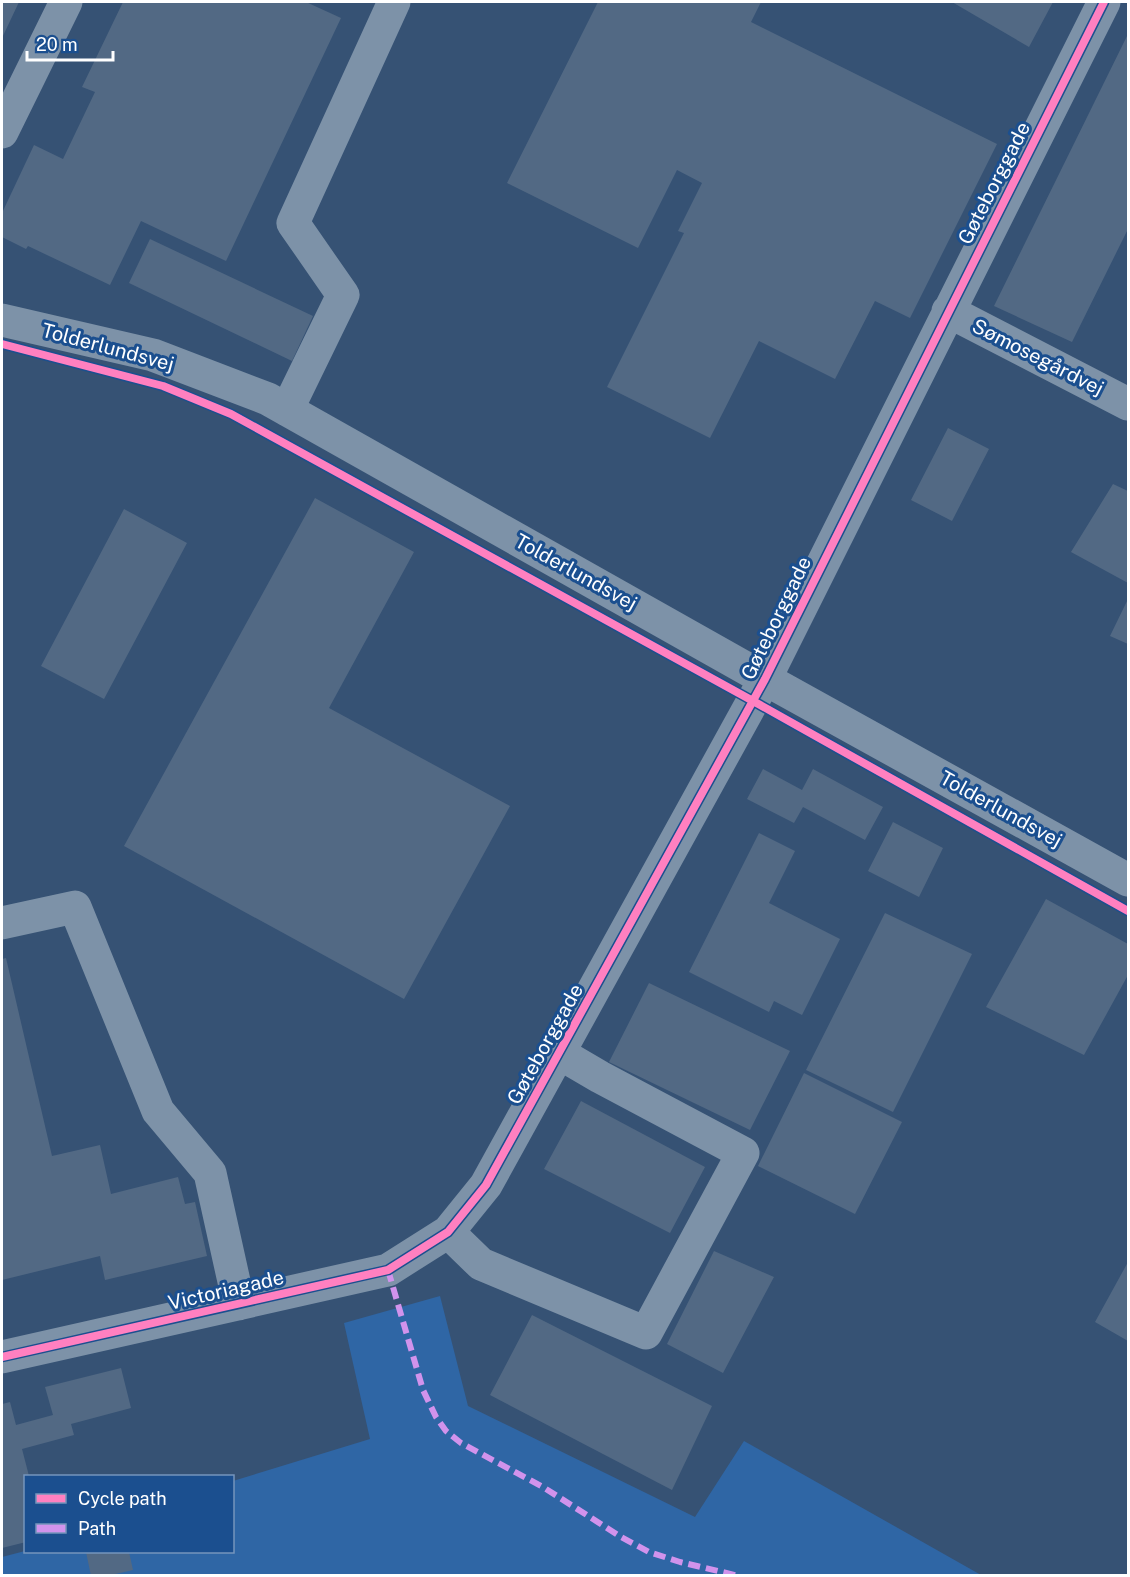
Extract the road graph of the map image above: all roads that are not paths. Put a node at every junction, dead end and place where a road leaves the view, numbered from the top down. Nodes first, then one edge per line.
1 (66, 2) edge
2 (394, 2) edge
3 (1104, 2) edge
4 (2, 132) edge
5 (948, 311) junction
6 (2, 320) edge
7 (1128, 404) edge
8 (287, 410) junction
9 (765, 679) junction
10 (1128, 880) edge
11 (2, 923) edge
12 (559, 1053) junction
13 (448, 1232) junction
14 (239, 1304) junction
15 (2, 1357) edge

1 - 4 street
2 - 8 street
3 - 5 street, Gøteborggade
5 - 7 street, Sømosegårdvej
5 - 9 street, Gøteborggade
6 - 8 street, Tolderlundsvej
8 - 9 street, Tolderlundsvej
9 - 10 street, Tolderlundsvej
9 - 12 street, Gøteborggade
11 - 14 street
12 - 13 street, Gøteborggade
12 - 13 street
13 - 14 street, Victoriagade
14 - 15 street, Victoriagade

